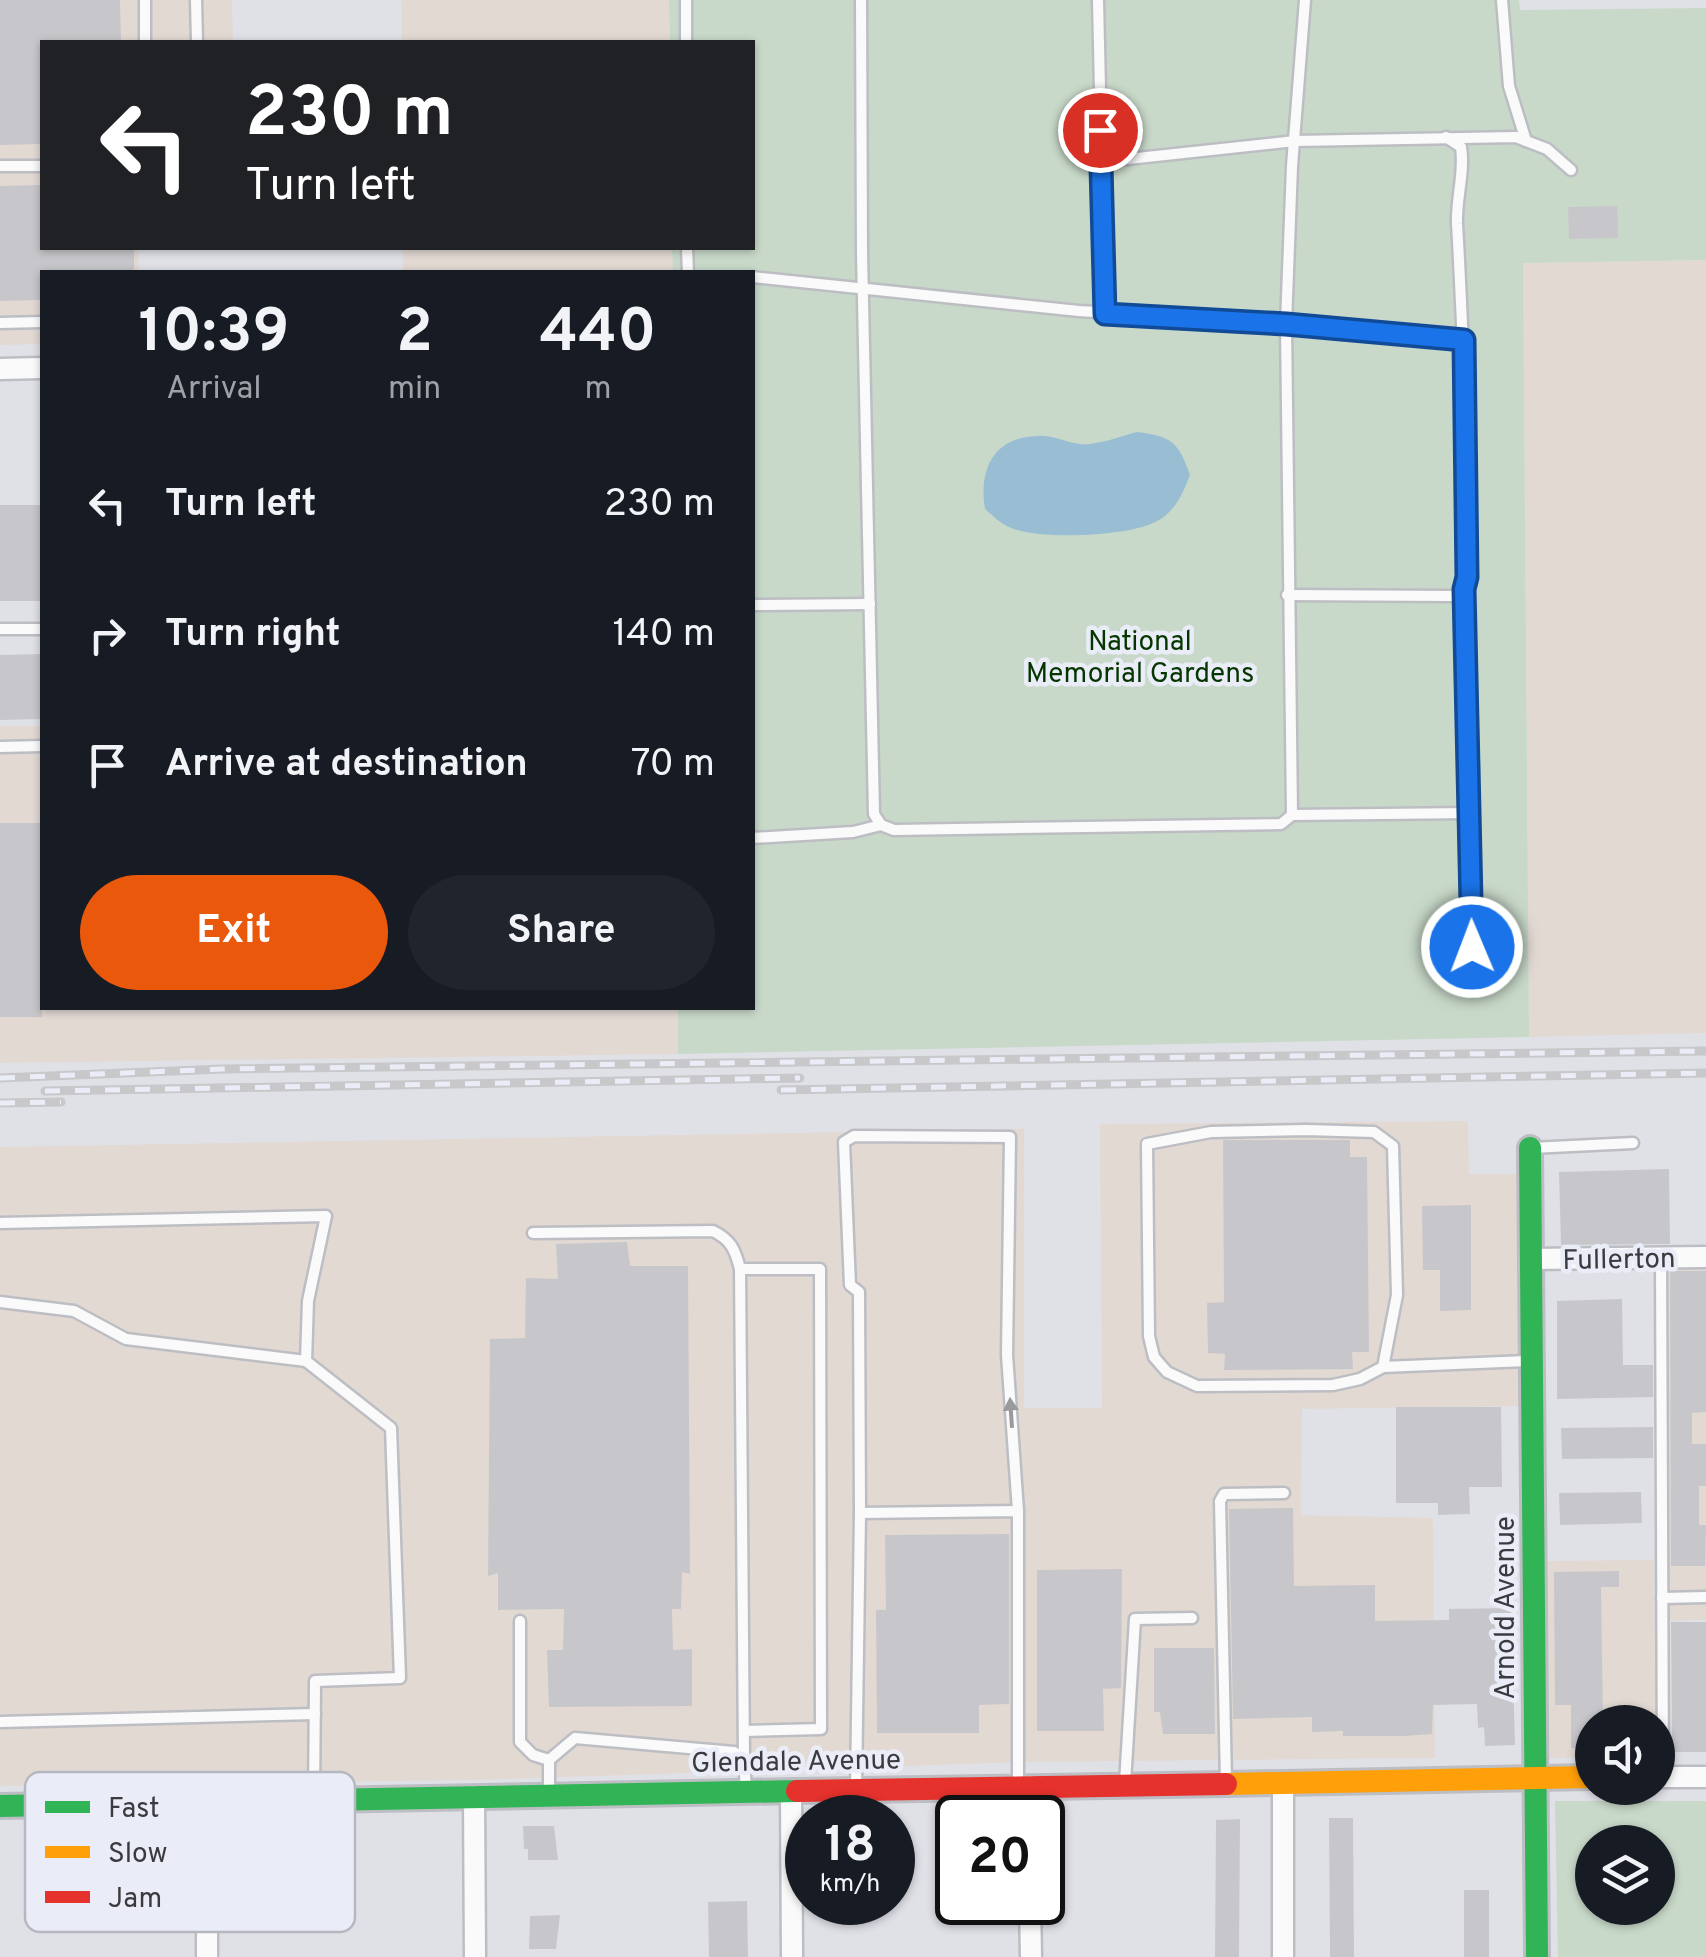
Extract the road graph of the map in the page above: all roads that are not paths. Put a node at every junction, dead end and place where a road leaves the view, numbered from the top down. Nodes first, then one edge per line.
1 (144, 0) edge
2 (196, 0) edge
3 (686, 0) edge
4 (861, 0) edge
5 (1098, 0) edge
6 (1305, 0) edge
7 (1502, 0) edge
8 (146, 40) edge
9 (197, 40) edge
10 (686, 40) edge
11 (1446, 137) junction
12 (1296, 141) junction
13 (1526, 141) junction
14 (1100, 162) junction
15 (0, 166) edge
16 (40, 166) edge
17 (1570, 170) dead end
18 (755, 277) edge
19 (864, 286) junction
20 (1105, 314) junction
21 (40, 322) edge
22 (0, 323) edge
23 (1286, 324) junction
24 (1464, 340) junction
25 (40, 368) edge
26 (0, 369) edge
27 (1464, 589) junction
28 (1287, 595) junction
29 (870, 604) junction
30 (755, 605) edge
31 (0, 629) edge
32 (40, 629) edge
33 (0, 746) edge
34 (40, 746) edge
35 (1470, 813) junction
36 (1292, 815) junction
37 (881, 826) junction
38 (755, 838) edge
39 (1472, 947) dead end
40 (1634, 1142) dead end
41 (1530, 1148) joint
42 (0, 1223) edge
43 (532, 1232) dead end
44 (1706, 1257) edge
45 (1661, 1258) junction
46 (1532, 1259) junction
47 (740, 1268) junction
48 (0, 1302) edge
49 (1532, 1361) junction
50 (306, 1362) junction
51 (1384, 1367) junction
52 (1284, 1493) dead end
53 (1018, 1511) junction
54 (860, 1514) junction
55 (1662, 1598) junction
56 (1706, 1598) edge
57 (1192, 1618) dead end
58 (520, 1621) dead end
59 (1661, 1705) edge
60 (314, 1714) junction
61 (0, 1722) edge
62 (744, 1731) junction
63 (744, 1758) junction
64 (549, 1760) junction
65 (314, 1772) edge
66 (1535, 1777) junction
67 (1575, 1777) edge
68 (1675, 1777) edge
69 (1706, 1777) edge
70 (1226, 1782) junction
71 (1282, 1782) junction
72 (1126, 1784) junction
73 (1024, 1787) junction
74 (856, 1789) junction
75 (791, 1790) junction
76 (746, 1791) junction
77 (549, 1795) junction
78 (1026, 1795) edge
79 (474, 1796) junction
80 (355, 1799) edge
81 (0, 1806) edge
82 (25, 1806) edge
83 (1030, 1925) edge
84 (207, 1932) edge
85 (207, 1957) edge
86 (475, 1957) edge
87 (792, 1957) edge
88 (1030, 1957) edge
89 (1283, 1957) edge
90 (1536, 1957) edge

1 - 8 lane
2 - 9 lane
3 - 10 lane
4 - 19 lane
5 - 14 lane
6 - 12 lane
7 - 13 lane
11 - 12 lane
11 - 13 lane
11 - 24 lane
12 - 14 lane
12 - 23 lane
13 - 17 lane
14 - 20 lane
15 - 16 lane
18 - 19 lane
19 - 20 lane
19 - 29 lane
20 - 23 lane
21 - 22 lane
23 - 24 lane
23 - 28 lane
24 - 27 lane
25 - 26 street
27 - 28 lane
27 - 35 lane
28 - 36 lane
29 - 30 lane
29 - 37 lane
31 - 32 lane
33 - 34 lane
35 - 36 lane
35 - 39 lane
36 - 37 lane
37 - 38 lane
40 - 41 lane
41 - 46 street, Arnold Avenue
42 - 50 lane
43 - 47 lane
44 - 45 street, Fullerton
45 - 46 street, Fullerton
45 - 55 lane
46 - 49 street, Arnold Avenue
47 - 62 lane
47 - 62 lane
48 - 50 lane
49 - 51 lane
49 - 66 street, Arnold Avenue
50 - 60 lane
51 - 51 lane
52 - 70 lane
53 - 54 lane
53 -> 54 lane
53 - 73 lane
54 - 74 lane
55 - 56 lane
55 - 59 lane
57 - 72 lane
58 - 64 lane
60 - 61 lane
60 - 65 lane
62 - 63 lane
63 - 64 lane
63 - 76 lane
64 - 77 lane
66 - 67 street, Glendale Avenue
66 - 71 street, Glendale Avenue
66 - 90 street, Arnold Avenue
68 - 69 street
70 - 71 street, Glendale Avenue
70 - 72 street, Glendale Avenue
71 - 89 street
72 - 73 street, Glendale Avenue
73 - 74 street, Glendale Avenue
73 - 78 street
74 - 75 street, Glendale Avenue
75 - 76 street, Glendale Avenue
75 - 87 street
76 - 77 street, Glendale Avenue
77 - 79 street, Glendale Avenue
79 - 80 street, Glendale Avenue
79 - 86 street
81 - 82 street, Glendale Avenue
83 - 88 street
84 - 85 street

